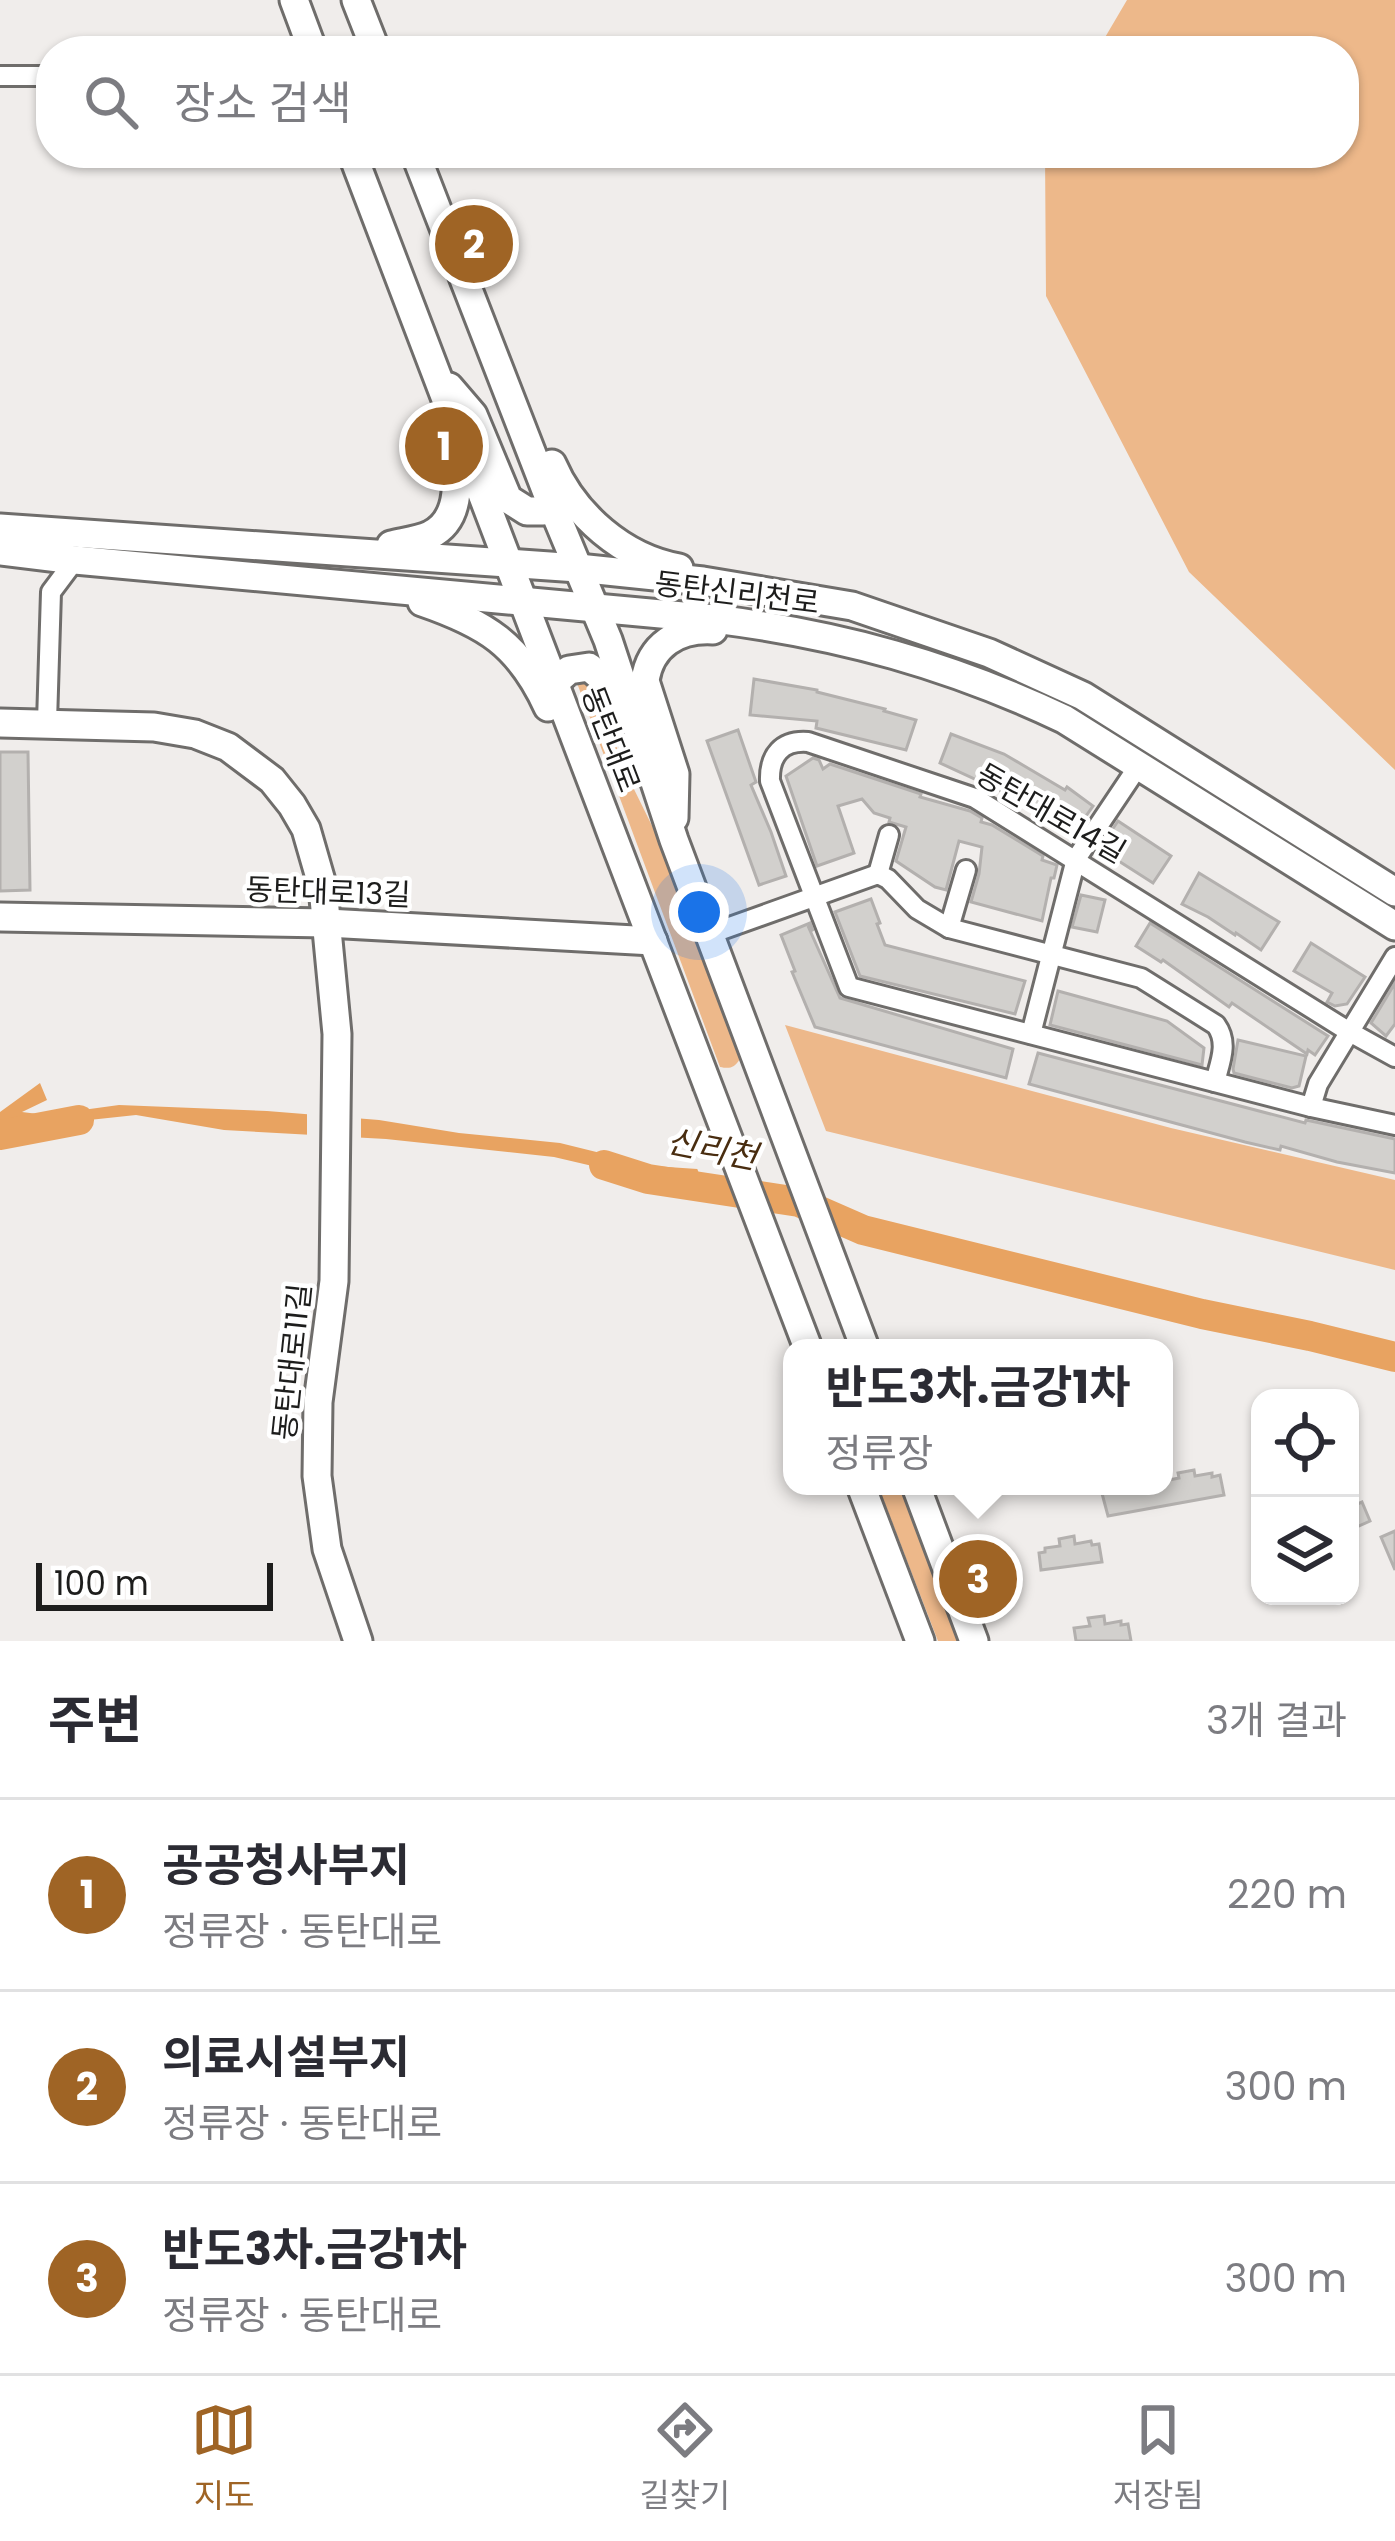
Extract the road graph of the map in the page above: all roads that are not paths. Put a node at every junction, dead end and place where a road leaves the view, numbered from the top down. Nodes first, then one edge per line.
1 (294, 0) edge
2 (356, 0) edge
3 (307, 36) edge
4 (370, 36) edge
5 (0, 76) edge
6 (36, 76) edge
7 (358, 168) edge
8 (421, 168) edge
9 (496, 362) junction
10 (435, 370) junction
11 (551, 503) junction
12 (0, 528) edge
13 (0, 550) edge
14 (353, 550) junction
15 (75, 560) junction
16 (509, 564) junction
17 (578, 568) junction
18 (378, 586) junction
19 (776, 592) junction
20 (524, 603) junction
21 (596, 608) junction
22 (855, 643) junction
23 (554, 683) junction
24 (46, 722) junction
25 (0, 723) edge
26 (1139, 765) junction
27 (889, 835) dead end
28 (674, 840) junction
29 (617, 847) junction
30 (1076, 859) junction
31 (966, 869) dead end
32 (878, 874) junction
33 (1395, 892) edge
34 (814, 897) junction
35 (0, 917) edge
36 (327, 923) junction
37 (1395, 926) edge
38 (949, 928) junction
39 (710, 934) junction
40 (653, 940) junction
41 (1051, 955) junction
42 (1395, 957) edge
43 (1348, 1031) junction
44 (1031, 1034) junction
45 (1395, 1057) edge
46 (1215, 1082) junction
47 (1311, 1107) junction
48 (1395, 1125) edge
49 (861, 1337) edge
50 (805, 1339) edge
51 (864, 1495) edge
52 (919, 1495) edge
53 (358, 1641) edge
54 (920, 1641) edge
55 (974, 1641) edge

1 - 3 main road
2 - 4 main road
5 - 6 street
7 - 10 main road, 동탄대로
8 - 9 main road, 동탄대로
9 - 11 main road, 동탄대로
9 - 19 main road
10 - 11 main road
10 - 14 main road
10 - 16 main road, 동탄대로
11 - 17 main road, 동탄대로
12 - 14 main road, 동탄신리천로
13 - 15 main road, 동탄신리천로
14 - 16 main road, 동탄신리천로
15 - 18 main road, 동탄신리천로
15 - 24 street
16 - 17 main road, 동탄신리천로
16 - 20 main road, 동탄대로
17 - 19 main road, 동탄신리천로
17 - 21 main road, 동탄대로
18 - 20 main road, 동탄신리천로
18 - 29 main road
19 - 33 main road, 동탄신리천로
20 - 21 main road, 동탄신리천로
20 - 23 main road, 동탄대로
21 - 22 main road, 동탄신리천로
21 - 28 main road, 동탄대로
22 - 26 main road, 동탄신리천로
22 - 28 main road
23 - 28 main road
23 - 29 main road, 동탄대로
24 - 25 main road
24 - 36 main road
26 - 30 street
26 - 37 main road, 동탄신리천로
27 - 32 street
28 - 39 main road, 동탄대로
29 - 40 main road, 동탄대로
30 - 34 street, 동탄대로14길
30 - 41 street
30 - 43 street, 동탄대로14길
31 - 38 street
32 - 34 street
32 - 38 street
34 - 39 street
34 - 44 street, 동탄대로14길
35 - 36 main road, 동탄대로13길
36 - 40 main road, 동탄대로13길
36 - 53 main road, 동탄대로11길
38 - 41 street
39 - 49 main road, 동탄대로
40 - 50 main road, 동탄대로
41 - 44 street
41 - 46 street
42 - 43 street
43 - 45 street, 동탄대로14길
43 - 47 street
44 - 46 street, 동탄대로14길
46 - 47 street, 동탄대로14길
47 - 48 street, 동탄대로14길
51 - 54 main road
52 - 55 main road

